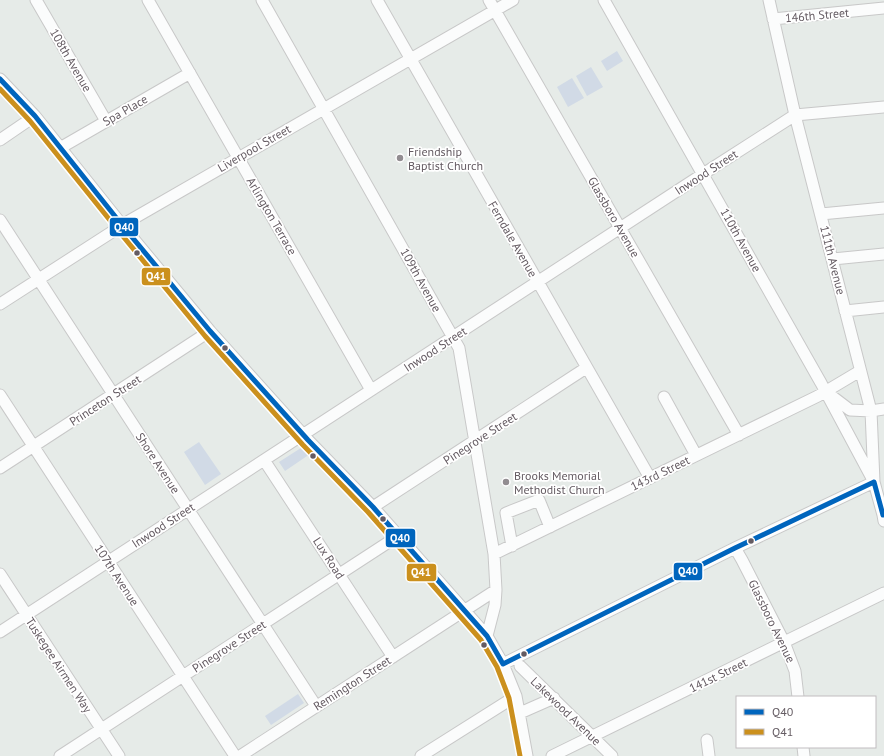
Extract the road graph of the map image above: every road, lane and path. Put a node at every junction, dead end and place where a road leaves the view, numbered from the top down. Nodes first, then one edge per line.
1 (36, 0) edge
2 (148, 0) edge
3 (262, 0) edge
4 (377, 0) edge
5 (490, 0) edge
6 (513, 0) edge
7 (604, 0) edge
8 (769, 0) edge
9 (884, 8) edge
10 (495, 10) junction
11 (773, 19) junction
12 (410, 59) junction
13 (190, 73) junction
14 (0, 79) edge
15 (884, 107) edge
16 (324, 108) junction
17 (795, 115) junction
18 (35, 116) junction
19 (106, 121) junction
20 (0, 140) edge
21 (60, 148) junction
22 (238, 158) junction
23 (703, 174) junction
24 (884, 208) edge
25 (821, 214) junction
26 (0, 220) edge
27 (122, 225) junction
28 (620, 228) junction
29 (884, 254) edge
30 (832, 259) junction
31 (38, 279) junction
32 (537, 282) junction
33 (0, 304) edge
34 (884, 307) edge
35 (846, 311) junction
36 (210, 331) junction
37 (453, 336) junction
38 (586, 368) junction
39 (860, 371) junction
40 (371, 390) junction
41 (826, 391) junction
42 (0, 395) edge
43 (113, 395) junction
44 (664, 397) dead end
45 (884, 409) edge
46 (870, 411) junction
47 (303, 434) junction
48 (739, 435) junction
49 (476, 440) junction
50 (33, 446) junction
51 (696, 456) junction
52 (264, 460) junction
53 (0, 468) edge
54 (650, 478) junction
55 (874, 482) junction
56 (373, 507) junction
57 (188, 509) junction
58 (884, 515) edge
59 (884, 521) edge
60 (550, 527) junction
61 (398, 536) junction
62 (512, 546) junction
63 (735, 548) junction
64 (494, 554) junction
65 (108, 561) junction
66 (0, 574) edge
67 (339, 574) junction
68 (496, 590) junction
69 (884, 593) edge
70 (464, 610) junction
71 (26, 614) junction
72 (263, 624) junction
73 (0, 632) edge
74 (487, 636) junction
75 (784, 642) junction
76 (393, 656) junction
77 (503, 664) junction
78 (520, 666) dead end
79 (183, 676) junction
80 (516, 696) junction
81 (798, 696) edge
82 (554, 698) junction
83 (316, 706) junction
84 (520, 713) junction
85 (101, 729) junction
86 (592, 737) junction
87 (707, 740) dead end
88 (423, 755) edge
89 (60, 756) edge
90 (119, 756) edge
91 (235, 756) edge
92 (240, 756) edge
93 (527, 756) edge
94 (552, 756) edge
95 (612, 756) edge
96 (709, 756) edge

1 - 19 street, 108th Avenue
2 - 13 street, Arlington Terrace
3 - 16 street, 109th Avenue
4 - 12 street, Ferndale Avenue
5 - 10 street, Glassboro Avenue
6 - 10 street, Liverpool Street
7 - 23 street, 110th Avenue
8 - 11 street, 111th Avenue
9 - 11 street, 146th Street
10 - 12 street, Liverpool Street
10 - 28 street, Glassboro Avenue
11 - 17 street, 111th Avenue
12 - 16 street, Liverpool Street
12 - 32 street, Ferndale Avenue
13 - 19 street, Spa Place
13 - 22 street, Arlington Terrace
14 - 18 street
15 - 17 street, Inwood Street
16 - 22 street, Liverpool Street
16 - 37 street, 109th Avenue
17 - 23 street, Inwood Street
17 - 25 street, 111th Avenue
18 - 20 street
18 - 21 street
19 - 21 street, Spa Place
21 - 27 street
22 - 27 street, Liverpool Street
22 - 40 street, Arlington Terrace
23 - 28 street, Inwood Street
23 - 41 street, 110th Avenue
24 - 25 street
25 - 30 street, 111th Avenue
26 - 31 street, Shore Avenue
27 - 31 street, Liverpool Street
27 - 36 street
28 - 32 street, Inwood Street
28 - 48 street, Glassboro Avenue
29 - 30 street
30 - 35 street, 111th Avenue
31 - 33 street, Liverpool Street
31 - 43 street, Shore Avenue
32 - 37 street, Inwood Street
32 - 38 street, Ferndale Avenue
34 - 35 street
35 - 39 street, 111th Avenue
36 - 43 street, Princeton Street
36 - 47 street
37 - 40 street, Inwood Street
37 - 49 street, 109th Avenue
38 - 49 street, Pinegrove Street
38 - 54 street, Ferndale Avenue
39 - 41 street, 143rd Street
39 - 46 street, 111th Avenue
40 - 47 street, Inwood Street
41 - 46 street
41 - 48 street, 143rd Street
41 - 55 street, 110th Avenue
42 - 50 street, 107th Avenue
43 - 50 street, Princeton Street
43 - 57 street, Shore Avenue
44 - 51 street
45 - 46 street
46 - 55 street, 111th Avenue
47 - 52 street, Inwood Street
47 - 56 street
48 - 51 street, 143rd Street
49 - 56 street, Pinegrove Street
49 - 64 street, 109th Avenue
50 - 53 street, Princeton Street
50 - 65 street, 107th Avenue
51 - 54 street, 143rd Street
52 - 57 street, Inwood Street
52 - 67 street, Lux Road
54 - 60 street, 143rd Street
55 - 58 street, 111th Avenue
55 - 63 street
56 - 61 street
57 - 65 street, Inwood Street
57 - 72 street, Shore Avenue
58 - 59 street, 111th Avenue
60 - 62 street, 143rd Street
60 - 62 street
61 - 67 street, Pinegrove Street
61 - 70 street
62 - 64 street, 143rd Street
63 - 75 street, Glassboro Avenue
63 - 77 street
64 - 68 street, 109th Avenue
65 - 71 street, Inwood Street
65 - 79 street, 107th Avenue
66 - 71 street, Tuskegee Airmen Way
67 - 72 street, Pinegrove Street
67 - 76 street, Lux Road
68 - 70 street
68 - 74 street, 109th Avenue
69 - 75 street, 141st Street
70 - 74 street
70 - 76 street, Remington Street
71 - 73 street, Inwood Street
71 - 85 street, Tuskegee Airmen Way
72 - 79 street, Pinegrove Street
72 - 83 street, Shore Avenue
74 - 77 street
75 - 81 street, Glassboro Avenue
75 - 86 street, 141st Street
76 - 83 street, Remington Street
77 - 80 street
78 - 82 street, Lakewood Avenue
79 - 85 street, Pinegrove Street
79 - 91 street, 107th Avenue
80 - 84 street
80 - 88 street
82 - 84 street
82 - 86 street, Lakewood Avenue
83 - 92 street, Remington Street
84 - 93 street
85 - 89 street, Pinegrove Street
85 - 90 street, Tuskegee Airmen Way
86 - 94 street, 141st Street
86 - 95 street, Lakewood Avenue
87 - 96 street

